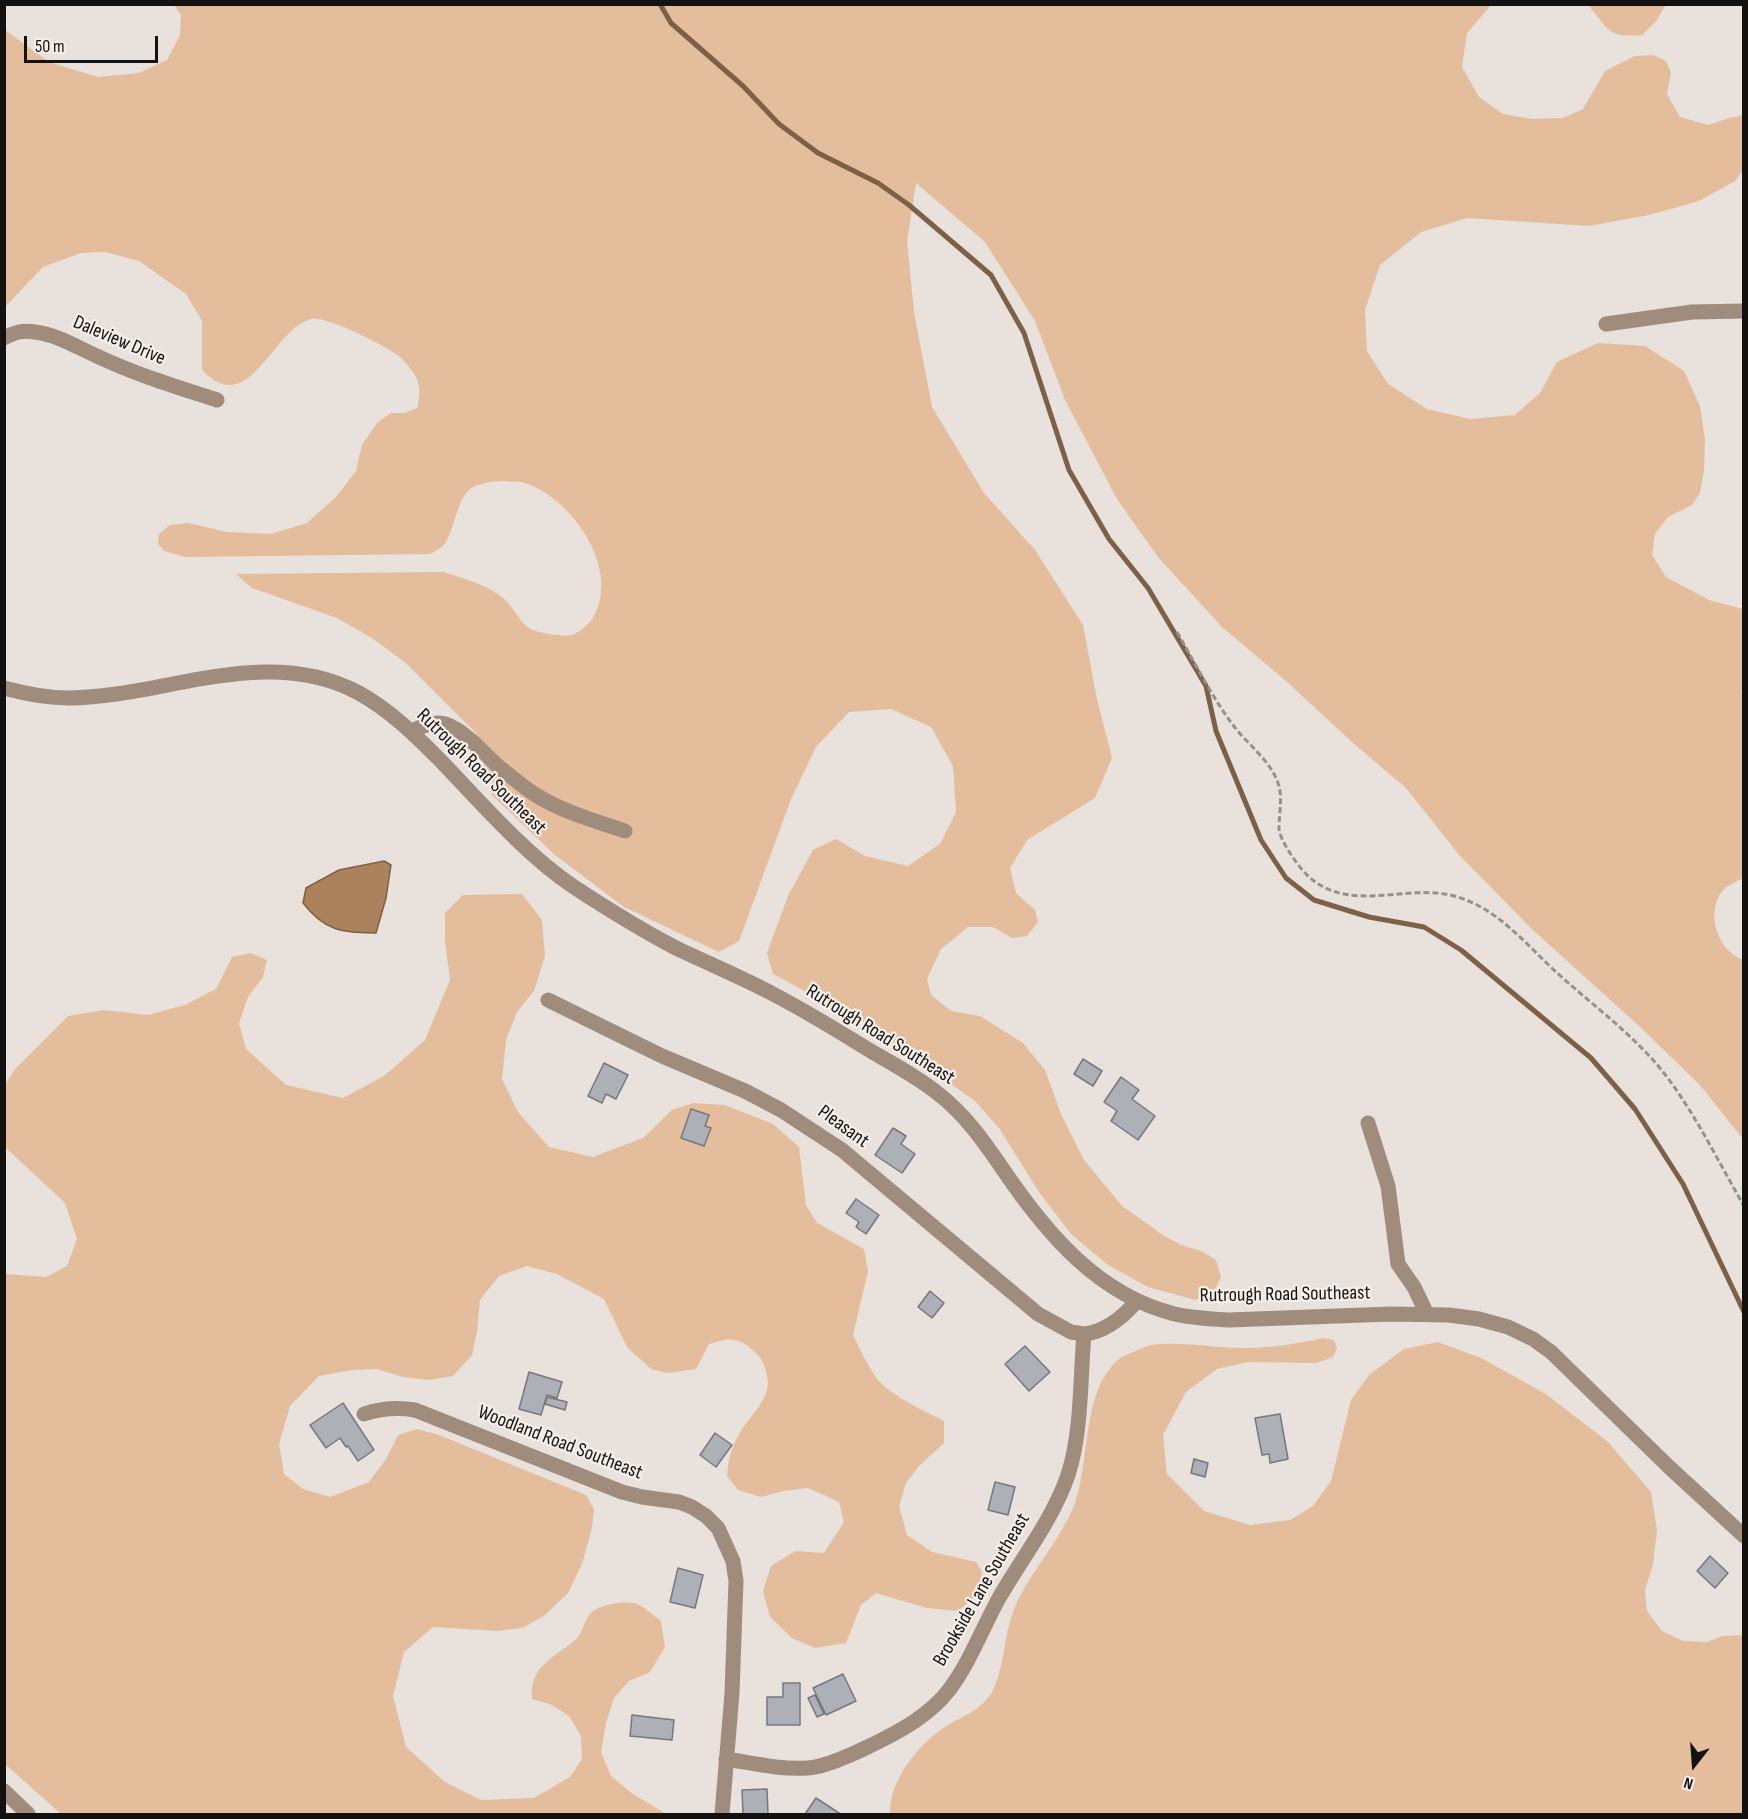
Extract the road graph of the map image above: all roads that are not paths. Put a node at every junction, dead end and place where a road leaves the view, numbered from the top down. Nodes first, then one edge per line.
1 (1743, 312) edge
2 (1606, 324) dead end
3 (4, 338) edge
4 (217, 400) dead end
5 (4, 688) edge
6 (411, 732) junction
7 (625, 831) dead end
8 (548, 1000) dead end
9 (1368, 1123) dead end
10 (1137, 1301) junction
11 (1427, 1314) junction
12 (1084, 1334) junction
13 (364, 1414) dead end
14 (1743, 1536) edge
15 (726, 1759) junction
16 (4, 1791) edge
17 (27, 1815) edge
18 (722, 1815) edge

1 - 2 street
3 - 4 street, Daleview Drive
5 - 6 street, Rutrough Road Southeast
6 - 7 street
6 - 10 street, Rutrough Road Southeast
8 - 12 street, Pleasant
9 - 11 street
10 - 11 street, Rutrough Road Southeast
10 - 12 street
11 - 14 street, Rutrough Road Southeast
12 - 15 street, Brookside Lane Southeast
13 - 15 street, Woodland Road Southeast
15 - 18 street, Woodland Road Southeast
16 - 17 street

